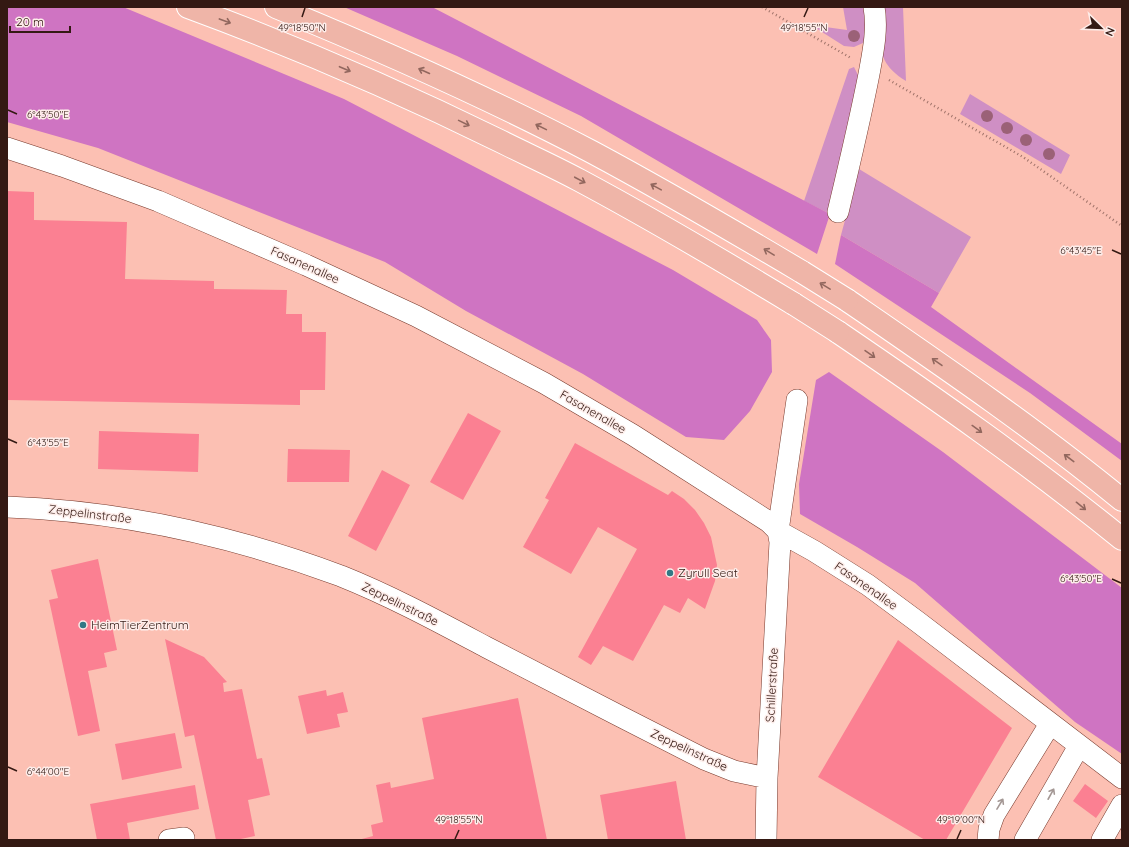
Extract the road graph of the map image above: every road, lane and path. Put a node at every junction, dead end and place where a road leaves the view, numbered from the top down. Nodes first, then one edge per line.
1 (188, 7) edge
2 (276, 7) edge
3 (762, 7) edge
4 (874, 7) edge
5 (870, 69) junction
6 (7, 148) edge
7 (838, 212) dead end
8 (1122, 226) edge
9 (797, 400) dead end
10 (1122, 500) edge
11 (7, 507) edge
12 (778, 531) junction
13 (1122, 539) edge
14 (1050, 724) junction
15 (1078, 746) junction
16 (767, 778) junction
17 (1122, 778) edge
18 (1122, 805) edge
19 (766, 840) edge
20 (988, 840) edge
21 (1025, 840) edge
22 (1102, 840) edge

1 -> 13 highway, bridge
10 -> 2 highway, bridge
3 - 5 path
4 - 5 street
5 - 7 street
5 - 8 path
6 - 12 street, Fasanenallee
9 - 12 street, Schillerstraße
11 - 16 street, Zeppelinstraße
12 - 14 street, Fasanenallee
12 - 16 street, Schillerstraße
14 - 15 street, Fasanenallee
20 -> 14 street
15 - 17 street, Fasanenallee
21 -> 15 street
16 - 19 street, Schillerstraße
18 - 22 street

